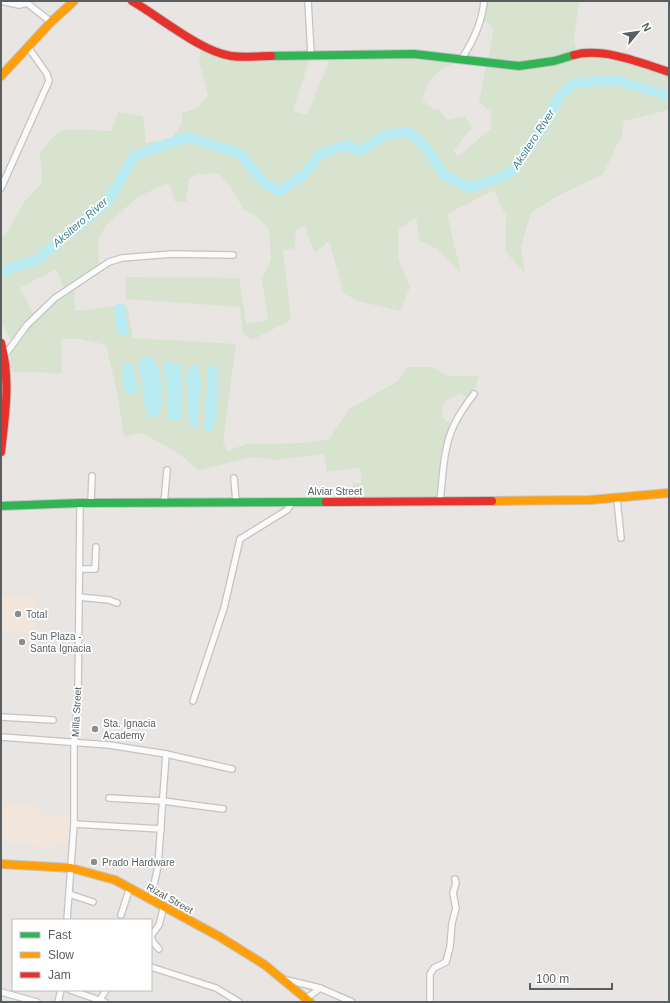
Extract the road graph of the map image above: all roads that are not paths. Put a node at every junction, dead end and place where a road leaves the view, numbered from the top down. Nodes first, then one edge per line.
1 (1, 1) edge
2 (74, 1) edge
3 (132, 1) edge
4 (308, 1) edge
5 (484, 1) edge
6 (28, 2) edge
7 (51, 22) junction
8 (28, 47) junction
9 (311, 54) junction
10 (462, 58) junction
11 (669, 72) edge
12 (1, 76) edge
13 (1, 188) edge
14 (233, 255) dead end
15 (1, 344) edge
16 (5, 355) junction
17 (474, 394) dead end
18 (1, 452) edge
19 (168, 470) dead end
20 (92, 476) dead end
21 (234, 478) dead end
22 (669, 493) edge
23 (617, 498) junction
24 (440, 501) junction
25 (236, 502) junction
26 (293, 502) junction
27 (80, 503) junction
28 (92, 504) junction
29 (164, 504) junction
30 (1, 506) edge
31 (621, 538) dead end
32 (96, 547) dead end
33 (79, 569) junction
34 (79, 597) junction
35 (117, 603) dead end
36 (193, 701) dead end
37 (1, 717) edge
38 (53, 720) dead end
39 (1, 737) edge
40 (74, 742) junction
41 (166, 754) junction
42 (232, 769) dead end
43 (109, 798) dead end
44 (163, 801) junction
45 (223, 809) dead end
46 (74, 824) junction
47 (161, 829) junction
48 (1, 864) edge
49 (71, 868) junction
50 (455, 879) dead end
51 (130, 887) junction
52 (69, 894) junction
53 (151, 899) junction
54 (93, 902) dead end
55 (164, 906) junction
56 (121, 915) dead end
57 (67, 919) edge
58 (152, 935) edge
59 (152, 939) edge
60 (159, 949) dead end
61 (152, 967) edge
62 (281, 978) junction
63 (320, 988) junction
64 (60, 991) edge
65 (73, 991) edge
66 (106, 991) edge
67 (1, 992) edge
68 (102, 1001) edge
69 (308, 1001) edge
70 (37, 1002) edge
71 (58, 1002) edge
72 (239, 1002) edge
73 (352, 1002) edge
74 (430, 1002) edge

1 - 6 street
2 - 7 main road
3 - 9 main road
4 - 9 street
5 - 10 street
6 - 7 street
7 - 8 main road
8 - 12 main road
8 - 13 street
9 - 10 main road
10 - 11 main road
14 - 16 street
15 - 16 main road
16 - 18 main road
17 - 24 street
19 - 29 street
20 - 28 street
21 - 25 street
22 - 23 main road, Alviar Street
23 - 24 main road, Alviar Street
23 - 31 street
24 - 26 main road, Alviar Street
25 - 26 main road, Alviar Street
25 - 29 main road, Alviar Street
26 - 36 street
27 - 28 main road, Alviar Street
27 - 30 main road, Alviar Street
27 - 33 street, Milla Street
28 - 29 main road, Alviar Street
32 - 33 street
33 - 34 street, Milla Street
34 - 35 street
34 - 40 street, Milla Street
37 - 38 street
39 - 40 street
40 - 41 street
40 - 46 street, Milla Street
41 - 42 street
41 - 44 street
43 - 44 street
44 - 45 street
44 - 47 street
46 - 47 street
46 - 49 street, Milla Street
47 - 53 street
48 - 49 main road, Rizal Street
49 - 51 main road, Rizal Street
49 - 52 street, Milla Street
50 - 74 street
51 - 53 main road, Rizal Street
51 - 56 street
52 - 54 street
52 - 57 street, Milla Street
53 - 55 main road, Rizal Street
55 - 58 street
55 - 62 main road, Rizal Street
59 - 60 street
61 - 72 street
62 - 63 street
62 - 69 main road, Rizal Street
63 - 69 street
63 - 73 street
64 - 71 street
65 - 68 street
66 - 68 street
67 - 70 street

